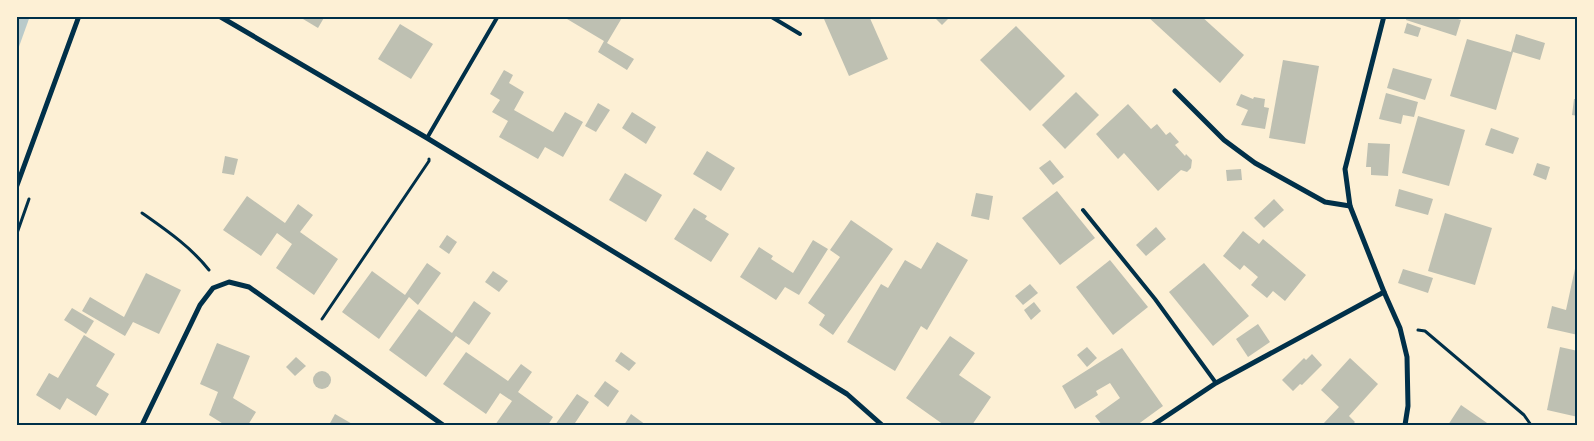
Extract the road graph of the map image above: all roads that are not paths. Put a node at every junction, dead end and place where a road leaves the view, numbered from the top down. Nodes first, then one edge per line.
1 (79, 16) edge
2 (219, 16) edge
3 (498, 16) edge
4 (770, 16) edge
5 (1384, 16) edge
6 (800, 34) dead end
7 (1176, 91) dead end
8 (428, 138) junction
9 (16, 188) edge
10 (1350, 206) junction
11 (1083, 210) dead end
12 (1384, 292) junction
13 (1216, 383) junction
14 (142, 425) edge
15 (443, 425) edge
16 (882, 425) edge
17 (1153, 425) edge
18 (1405, 425) edge

1 - 9 street
2 - 8 street
3 - 8 lane
4 - 6 lane
5 - 10 street
7 - 10 street
8 - 16 street
10 - 12 street
11 - 13 lane
12 - 13 street
12 - 18 street
13 - 17 street
14 - 15 street

